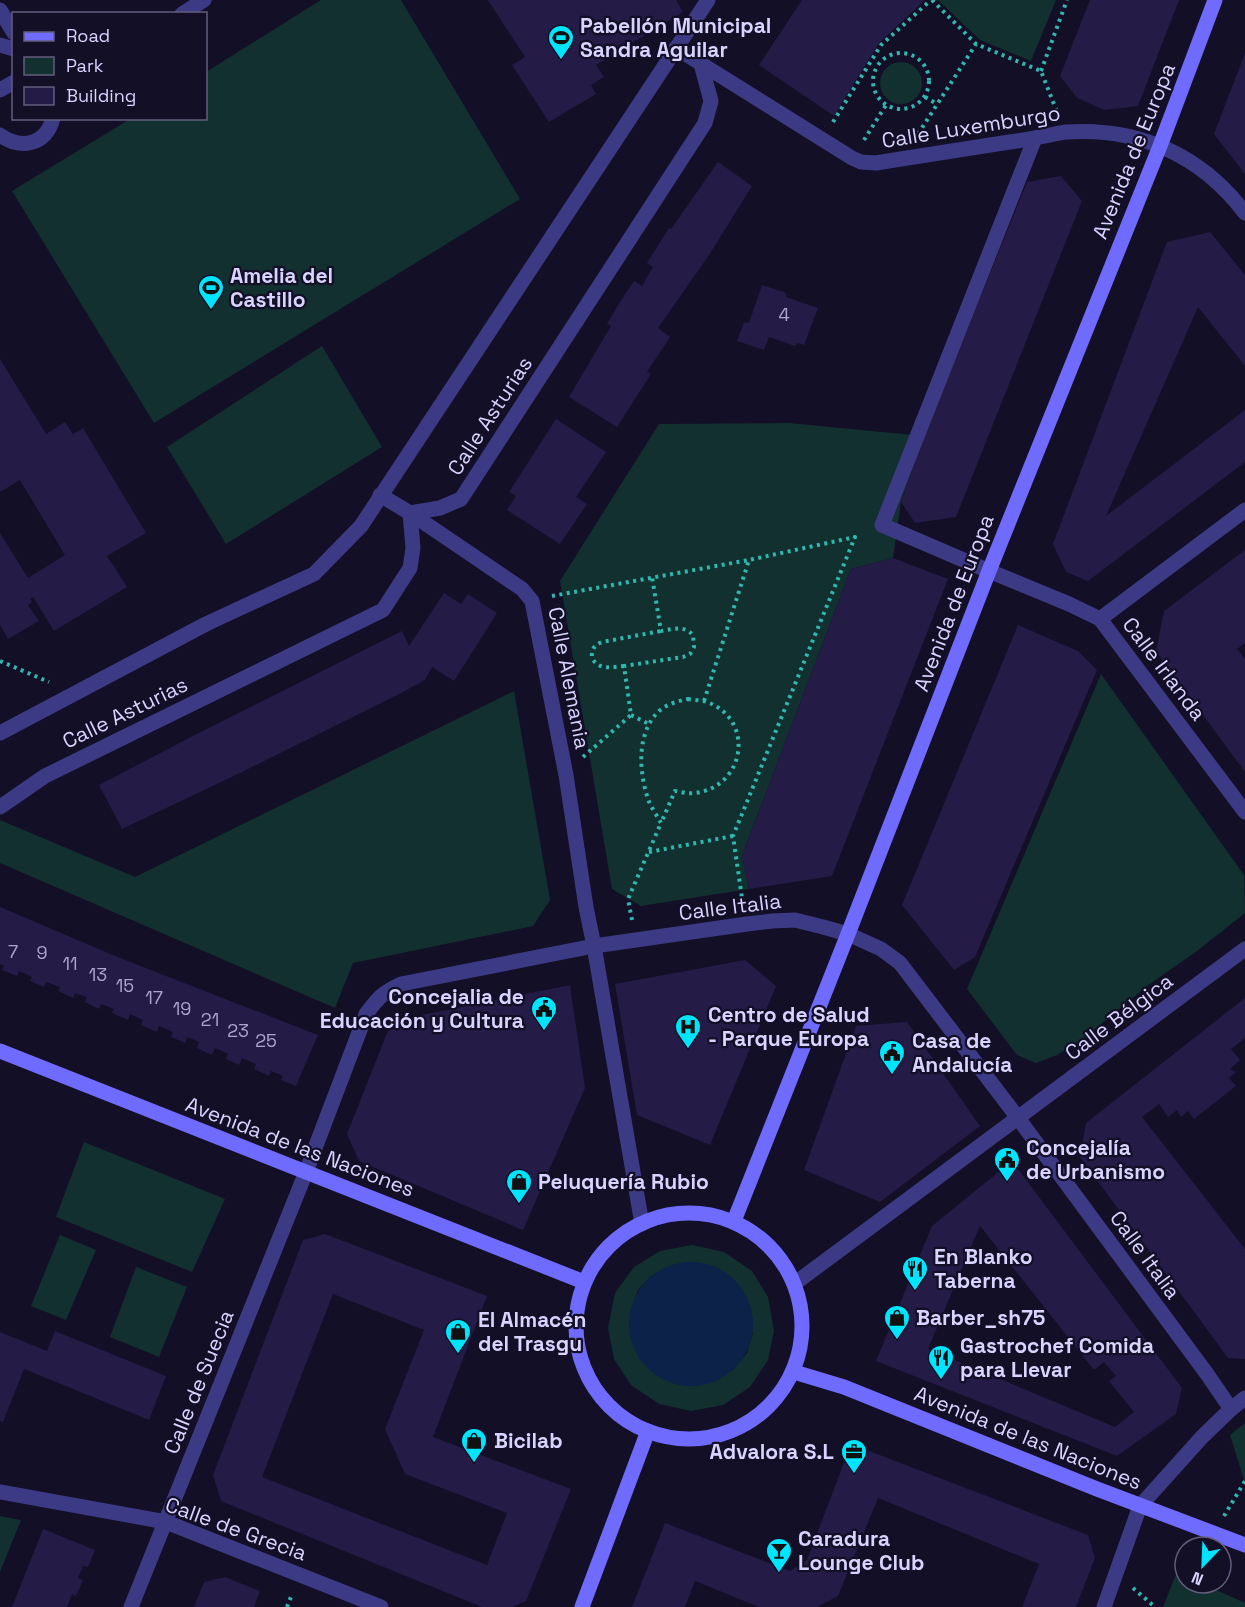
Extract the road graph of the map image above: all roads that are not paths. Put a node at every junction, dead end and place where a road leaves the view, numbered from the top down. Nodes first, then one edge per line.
1 (204, 0) edge
2 (708, 0) edge
3 (1215, 0) edge
4 (0, 10) edge
5 (185, 12) edge
6 (12, 30) edge
7 (676, 48) junction
8 (701, 64) junction
9 (52, 120) edge
10 (1035, 138) junction
11 (3, 142) edge
12 (1160, 146) junction
13 (1245, 213) edge
14 (380, 495) junction
15 (1245, 510) edge
16 (410, 513) junction
17 (989, 572) junction
18 (1101, 619) junction
19 (0, 734) edge
20 (0, 807) edge
21 (1245, 812) edge
22 (848, 934) junction
23 (594, 946) junction
24 (1245, 949) edge
25 (0, 1051) edge
26 (1018, 1118) junction
27 (306, 1172) junction
28 (734, 1221) junction
29 (642, 1224) junction
30 (584, 1282) junction
31 (794, 1284) junction
32 (794, 1372) junction
33 (1245, 1398) edge
34 (1231, 1409) junction
35 (648, 1431) junction
36 (0, 1492) edge
37 (1140, 1506) junction
38 (166, 1522) junction
39 (1245, 1545) edge
40 (131, 1607) edge
41 (381, 1607) edge
42 (582, 1607) edge
43 (1104, 1607) edge

1 - 5 street
2 - 7 street, Calle Asturias
3 - 12 street, Avenida de Europa
4 - 6 street
7 - 8 street, Calle Luxemburgo
7 - 14 street, Calle Asturias
8 - 10 street, Calle Luxemburgo
8 - 16 street, Calle Asturias
9 - 11 street
10 - 12 street, Calle Luxemburgo
10 - 17 street, Calle Irlanda
12 - 13 street, Calle Luxemburgo
12 - 17 street, Avenida de Europa
14 - 16 street, Calle Alemania
14 - 19 street, Calle Asturias
15 - 18 street
16 - 20 street, Calle Asturias
16 - 23 street, Calle Alemania
17 - 18 street, Calle Irlanda
17 - 22 street, Avenida de Europa
18 - 21 street, Calle Irlanda
22 - 23 street, Calle Italia
22 - 26 street, Calle Italia
22 - 28 street, Avenida de Europa
23 - 27 street, Calle Italia
23 - 29 street, Calle Alemania
24 - 26 street, Calle Bélgica
25 - 27 street, Avenida de las Naciones
26 - 31 street, Calle Bélgica
26 - 34 street, Calle Italia
27 - 30 street, Avenida de las Naciones
27 - 38 street, Calle de Suecia
28 - 29 street
28 - 31 street
29 - 30 street
30 - 35 street
31 - 32 street
32 - 35 street
32 - 37 street, Avenida de las Naciones
33 - 34 street
34 - 37 street
35 - 42 street
36 - 38 street, Calle de Grecia
37 - 39 street, Avenida de las Naciones
37 - 43 street
38 - 40 street, Calle de Suecia
38 - 41 street, Calle de Grecia

